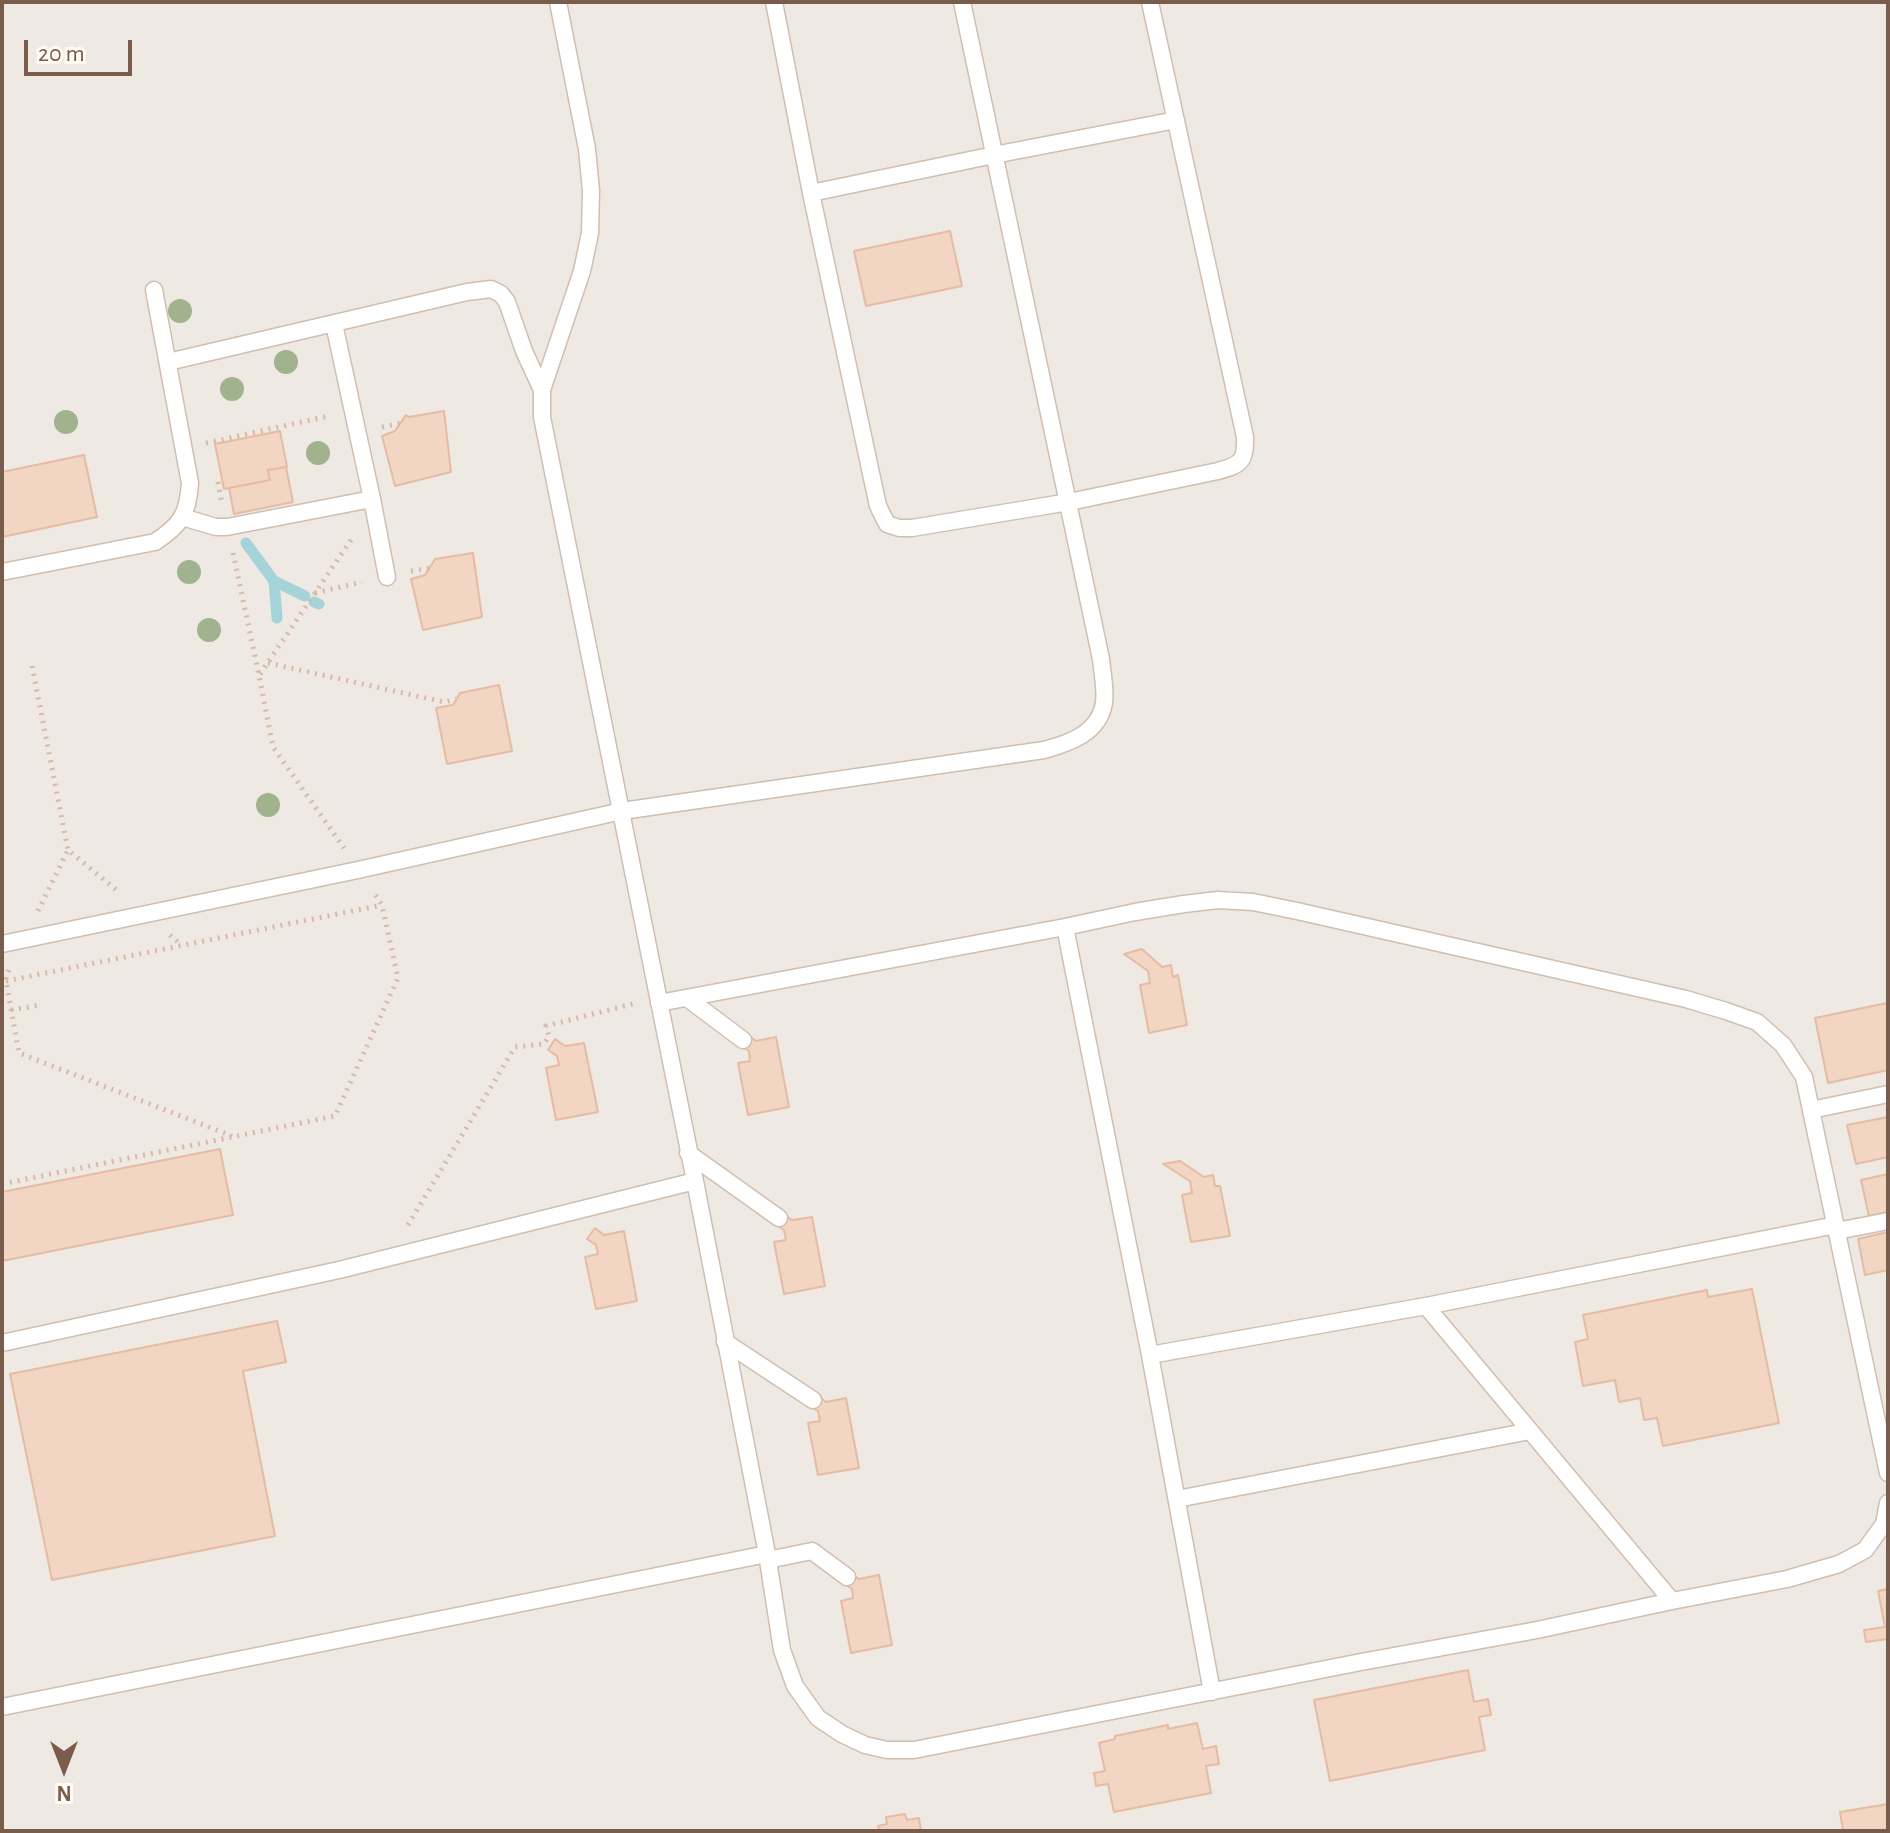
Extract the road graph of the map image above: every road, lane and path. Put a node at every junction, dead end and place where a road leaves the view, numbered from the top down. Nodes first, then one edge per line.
1 (558, 2) edge
2 (774, 2) edge
3 (962, 2) edge
4 (1150, 2) edge
5 (1176, 120) junction
6 (994, 155) junction
7 (811, 193) junction
8 (154, 290) dead end
9 (334, 324) junction
10 (168, 362) junction
11 (542, 390) junction
12 (354, 411) junction
13 (183, 447) junction
14 (1069, 502) junction
15 (372, 503) junction
16 (182, 517) junction
17 (227, 527) junction
18 (2, 572) edge
19 (387, 577) dead end
20 (268, 663) junction
21 (32, 666) dead end
22 (456, 699) dead end
23 (622, 811) junction
24 (68, 850) dead end
25 (382, 905) dead end
26 (1065, 927) junction
27 (2, 944) edge
28 (687, 998) junction
29 (659, 1000) junction
30 (40, 1005) dead end
31 (11, 1010) junction
32 (743, 1040) dead end
33 (1888, 1094) edge
34 (1811, 1110) junction
35 (335, 1116) dead end
36 (233, 1137) junction
37 (688, 1153) junction
38 (695, 1181) junction
39 (2, 1184) edge
40 (779, 1218) dead end
41 (1888, 1221) edge
42 (1836, 1228) junction
43 (389, 1257) junction
44 (1426, 1306) junction
45 (725, 1342) junction
46 (2, 1343) edge
47 (1150, 1355) junction
48 (813, 1400) dead end
49 (1530, 1431) junction
50 (1888, 1473) edge
51 (1177, 1499) junction
52 (1888, 1503) edge
53 (767, 1557) junction
54 (847, 1577) dead end
55 (1672, 1601) junction
56 (1212, 1692) junction
57 (2, 1707) edge

1 - 11 lane
2 - 7 lane
3 - 6 lane
4 - 5 lane
5 - 6 lane
5 - 14 lane
6 - 7 lane
6 - 14 lane
7 - 14 lane
8 - 10 lane
9 - 10 lane
9 - 11 lane
9 - 12 lane
10 - 13 lane
11 - 23 lane
12 - 13 path
12 - 15 lane
13 - 16 lane
14 - 23 lane
15 - 17 lane
15 - 19 lane
15 - 20 path
16 - 17 lane
16 - 18 lane
17 - 20 path
20 - 22 path
21 - 24 path
23 - 27 lane
23 - 29 lane
25 - 31 path
26 - 28 lane
26 - 34 lane
26 - 47 lane
28 - 29 lane
28 - 32 lane
29 - 37 lane
29 - 43 path
30 - 31 path
31 - 36 path
33 - 34 lane
34 - 42 lane
35 - 36 path
36 - 39 path
37 - 38 lane
37 - 40 lane
38 - 43 lane
38 - 45 lane
41 - 42 lane
42 - 44 lane
42 - 50 lane
43 - 46 lane
44 - 47 lane
44 - 49 lane
45 - 48 lane
45 - 53 lane
47 - 51 lane
49 - 51 lane
49 - 55 lane
51 - 56 lane
52 - 55 lane
53 - 54 lane
53 - 56 lane
53 - 57 lane
55 - 56 lane

